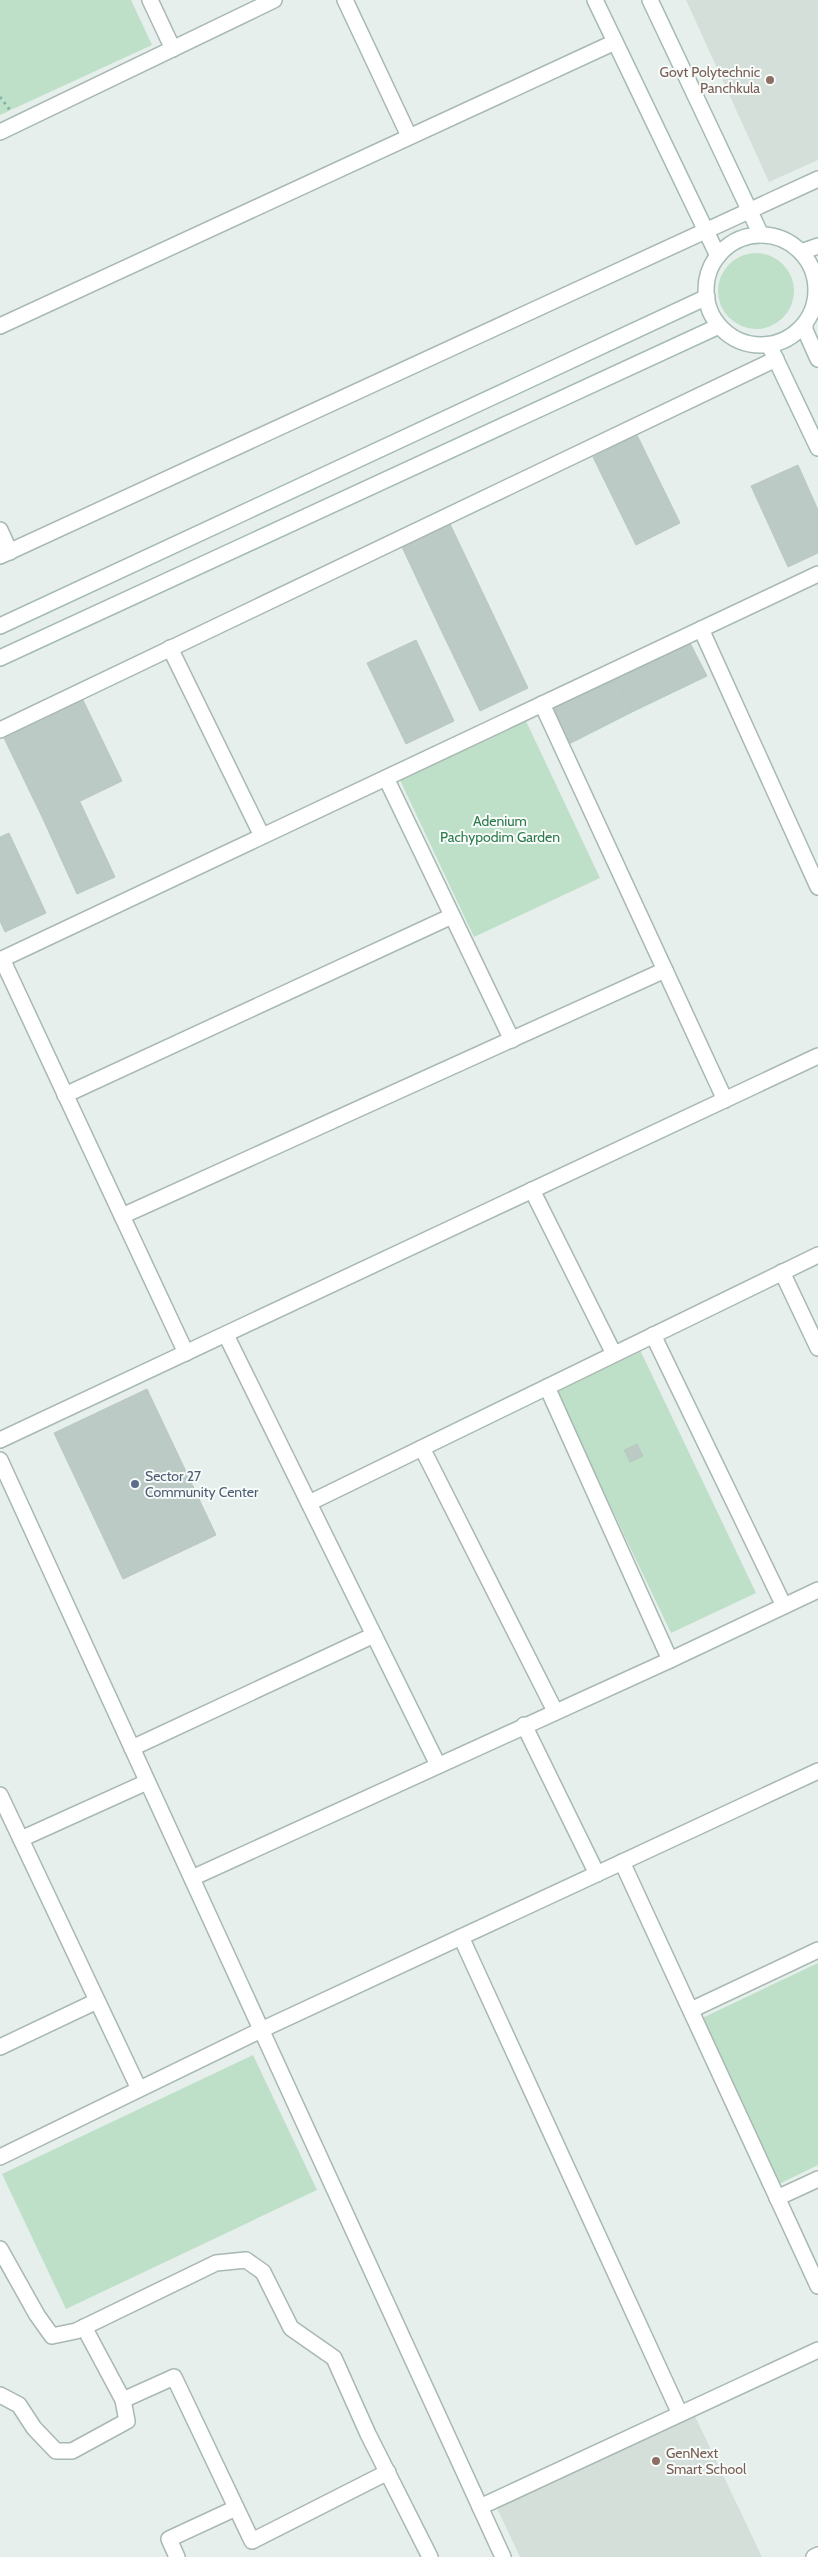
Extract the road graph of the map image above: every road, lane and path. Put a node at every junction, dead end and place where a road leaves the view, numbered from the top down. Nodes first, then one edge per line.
1 (150, 0) edge
2 (274, 0) edge
3 (345, 0) edge
4 (596, 0) edge
5 (650, 0) edge
6 (615, 42) junction
7 (173, 49) junction
8 (0, 132) edge
9 (409, 136) junction
10 (818, 179) edge
11 (749, 211) junction
12 (705, 232) junction
13 (761, 235) junction
14 (818, 246) edge
15 (801, 252) junction
16 (718, 256) junction
17 (817, 284) edge
18 (707, 297) junction
19 (804, 324) junction
20 (0, 326) edge
21 (720, 326) junction
22 (769, 345) junction
23 (816, 350) edge
24 (776, 359) junction
25 (818, 448) edge
26 (0, 530) edge
27 (5, 554) edge
28 (818, 574) edge
29 (0, 626) edge
30 (701, 629) junction
31 (170, 648) junction
32 (0, 658) edge
33 (542, 704) junction
34 (0, 730) edge
35 (386, 778) junction
36 (262, 836) junction
37 (818, 887) edge
38 (452, 916) junction
39 (1, 959) edge
40 (665, 970) junction
41 (512, 1040) junction
42 (818, 1056) edge
43 (65, 1095) junction
44 (725, 1100) junction
45 (532, 1190) junction
46 (122, 1216) junction
47 (818, 1255) edge
48 (782, 1272) junction
49 (226, 1335) junction
50 (653, 1335) junction
51 (818, 1348) edge
52 (186, 1353) junction
53 (614, 1354) junction
54 (547, 1387) junction
55 (0, 1440) edge
56 (422, 1448) junction
57 (0, 1460) edge
58 (309, 1503) junction
59 (818, 1590) edge
60 (784, 1606) junction
61 (374, 1635) junction
62 (670, 1660) junction
63 (555, 1711) junction
64 (524, 1725) junction
65 (132, 1748) junction
66 (438, 1765) junction
67 (818, 1771) edge
68 (148, 1782) junction
69 (0, 1795) edge
70 (21, 1839) junction
71 (622, 1862) junction
72 (597, 1874) junction
73 (192, 1878) junction
74 (461, 1938) junction
75 (818, 1950) edge
76 (97, 2001) junction
77 (691, 2010) junction
78 (261, 2030) junction
79 (0, 2047) edge
80 (139, 2089) junction
81 (0, 2157) edge
82 (818, 2179) edge
83 (777, 2198) junction
84 (0, 2249) edge
85 (818, 2286) edge
86 (84, 2327) junction
87 (818, 2350) edge
88 (0, 2395) edge
89 (123, 2400) junction
90 (680, 2414) junction
91 (388, 2472) junction
92 (480, 2507) junction
93 (236, 2508) junction
94 (818, 2555) edge
95 (177, 2557) edge
96 (430, 2557) edge
97 (503, 2557) edge
98 (814, 2557) edge

1 - 7 street
2 - 7 street
3 - 9 street
4 - 6 street
5 - 11 street
6 - 9 street
6 - 12 street
7 - 8 street
9 - 20 street
10 - 11 street
11 - 12 street
11 - 13 street
12 - 16 street
12 - 27 street
13 - 15 street
13 - 16 street
14 - 15 street
15 - 17 street
16 - 18 street
17 - 19 street
18 - 21 street
18 - 29 street
19 - 22 street
19 - 23 street
21 - 22 street
21 - 32 street
22 - 24 street
24 - 25 street
24 - 31 street
26 - 27 street
28 - 30 street
30 - 33 street
30 - 37 street
31 - 34 street
31 - 36 street
33 - 35 street
33 - 40 street
35 - 36 street
35 - 38 street
36 - 39 street
38 - 41 street
38 - 43 street
39 - 43 street
40 - 41 street
40 - 44 street
41 - 46 street
42 - 44 street
43 - 46 street
44 - 45 street
45 - 49 street
45 - 53 street
46 - 52 street
47 - 48 street
48 - 50 street
48 - 51 street
49 - 52 street
49 - 58 street
50 - 53 street
50 - 60 street
52 - 55 street
53 - 54 street
54 - 56 street
54 - 62 street
56 - 58 street
56 - 63 street
57 - 65 street
58 - 61 street
59 - 60 street
60 - 62 street
61 - 65 street
61 - 66 street
62 - 63 street
63 - 64 street
64 - 66 street
64 - 72 street
65 - 68 street
66 - 73 street
67 - 71 street
68 - 70 street
68 - 73 street
69 - 70 street
70 - 76 street
71 - 72 street
71 - 77 street
72 - 74 street
73 - 78 street
74 - 78 street
74 - 90 street
75 - 77 street
76 - 79 street
76 - 80 street
77 - 83 street
78 - 80 street
78 - 92 street
80 - 81 street
82 - 83 street
83 - 85 street
84 - 86 street
86 - 89 street
86 - 91 street
87 - 90 street
88 - 89 street
89 - 93 street
90 - 92 street
91 - 93 street
91 - 96 street
92 - 97 street
93 - 95 street
94 - 98 street

